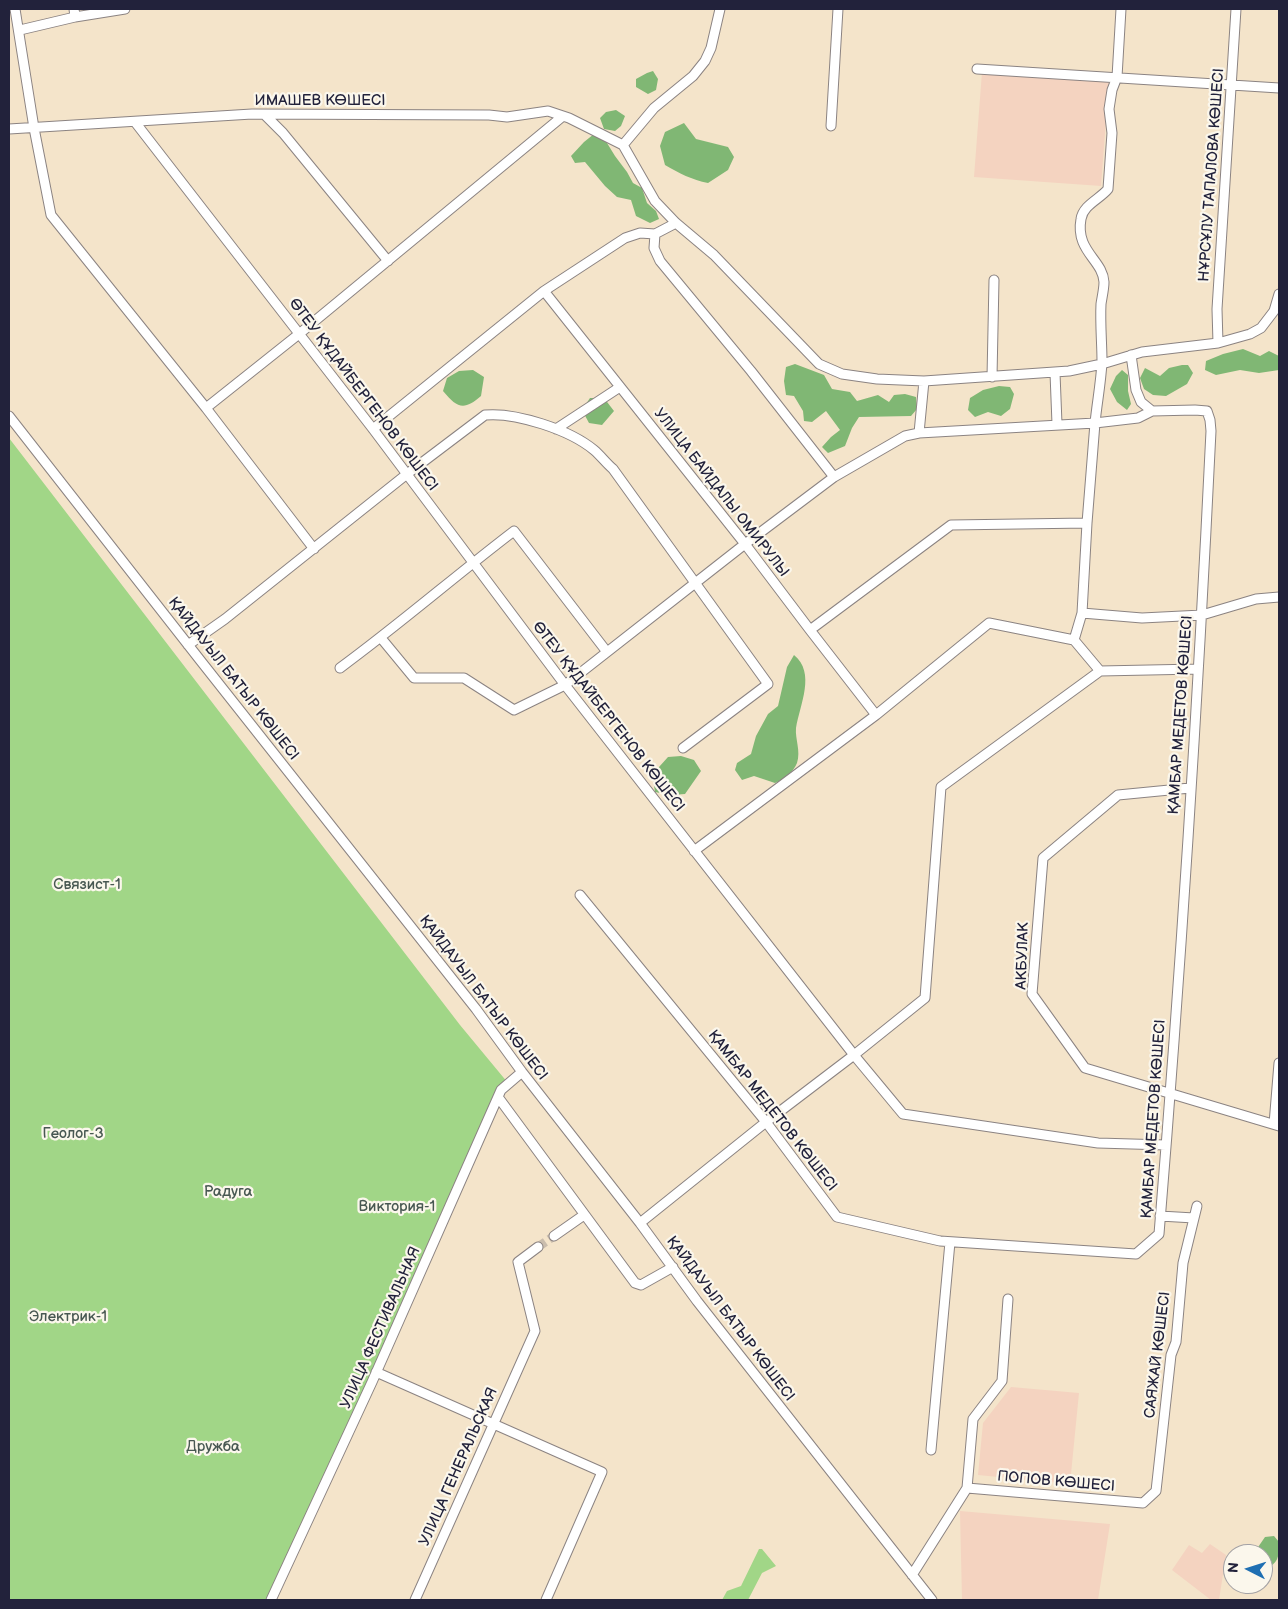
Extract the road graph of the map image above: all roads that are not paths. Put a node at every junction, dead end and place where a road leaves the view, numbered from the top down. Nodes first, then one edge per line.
1 (15, 9) edge
2 (125, 9) edge
3 (720, 9) edge
4 (838, 9) edge
5 (1121, 9) edge
6 (1236, 9) edge
7 (74, 13) edge
8 (20, 30) junction
9 (977, 69) dead end
10 (1117, 77) junction
11 (1232, 84) junction
12 (1279, 88) edge
13 (265, 115) junction
14 (563, 116) junction
15 (135, 122) junction
16 (831, 126) dead end
17 (34, 128) junction
18 (9, 129) edge
19 (623, 144) junction
20 (676, 223) junction
21 (655, 234) junction
22 (388, 262) junction
23 (994, 280) dead end
24 (544, 290) junction
25 (1279, 294) edge
26 (300, 334) junction
27 (1218, 343) junction
28 (1131, 355) junction
29 (1102, 364) junction
30 (1055, 372) junction
31 (992, 377) junction
32 (924, 381) junction
33 (620, 387) junction
34 (206, 408) junction
35 (1152, 411) junction
36 (9, 416) edge
37 (1095, 423) junction
38 (1057, 424) junction
39 (373, 429) junction
40 (556, 429) junction
41 (919, 433) junction
42 (407, 474) junction
43 (834, 477) junction
44 (1087, 523) junction
45 (745, 544) junction
46 (314, 549) junction
47 (473, 562) junction
48 (695, 584) junction
49 (1279, 597) edge
50 (1082, 613) junction
51 (1202, 615) junction
52 (810, 630) junction
53 (381, 638) junction
54 (1074, 640) junction
55 (188, 645) junction
56 (607, 652) junction
57 (340, 668) dead end
58 (1198, 669) junction
59 (1100, 671) junction
60 (565, 685) junction
61 (876, 714) junction
62 (683, 748) dead end
63 (1190, 788) junction
64 (694, 851) junction
65 (580, 895) dead end
66 (854, 1055) junction
67 (1279, 1063) edge
68 (522, 1072) junction
69 (1170, 1093) junction
70 (498, 1097) junction
71 (766, 1122) junction
72 (1276, 1125) edge
73 (1166, 1145) junction
74 (1197, 1206) dead end
75 (584, 1214) junction
76 (1160, 1216) junction
77 (1194, 1218) junction
78 (640, 1222) junction
79 (554, 1236) tunnel mouth
80 (950, 1242) junction
81 (538, 1247) tunnel mouth
82 (673, 1267) junction
83 (1008, 1299) dead end
84 (376, 1372) junction
85 (494, 1424) junction
86 (931, 1450) dead end
87 (967, 1488) junction
88 (1143, 1503) joint
89 (912, 1575) junction
90 (271, 1600) edge
91 (415, 1600) edge
92 (546, 1600) edge
93 (932, 1600) edge

1 - 8 street
2 - 7 street
3 - 19 street
4 - 16 street
5 - 10 street
6 - 11 street, НҰРСҰЛУ ТАПАЛОВА КӨШЕСІ
7 - 8 street
8 - 17 street
9 - 10 street
10 - 11 street
10 - 29 street
11 - 12 street
11 - 27 street, НҰРСҰЛУ ТАПАЛОВА КӨШЕСІ
13 - 14 street, ИМАШЕВ КӨШЕСІ
13 - 15 street, ИМАШЕВ КӨШЕСІ
13 - 22 street
14 - 19 street, ИМАШЕВ КӨШЕСІ
14 - 22 street
15 - 17 street, ИМАШЕВ КӨШЕСІ
15 - 26 street, ӨТЕУ ҚҰДАЙБЕРГЕНОВ КӨШЕСІ
17 - 18 street, ИМАШЕВ КӨШЕСІ
17 - 34 street
19 - 20 street
20 - 21 street
20 - 32 street
21 - 24 street
21 - 43 street
22 - 26 street
23 - 31 street
24 - 33 street, УЛИЦА БАЙДАЛЫ ОМИРУЛЫ
24 - 39 street
25 - 27 street
26 - 34 street
26 - 39 street, ӨТЕУ ҚҰДАЙБЕРГЕНОВ КӨШЕСІ
27 - 28 street
28 - 29 street
28 - 35 street
29 - 30 street
29 - 37 street
30 - 31 street
30 - 38 street
31 - 32 street
32 - 41 street
33 - 40 street
33 - 45 street, УЛИЦА БАЙДАЛЫ ОМИРУЛЫ
34 - 46 street
35 - 37 street
35 - 51 street, ҚАМБАР МЕДЕТОВ КӨШЕСІ
36 - 55 street, ҚАЙДАУЫЛ БАТЫР КӨШЕСІ
37 - 38 street
37 - 44 street
38 - 41 street
39 - 42 street, ӨТЕУ ҚҰДАЙБЕРГЕНОВ КӨШЕСІ
40 - 42 street
40 - 48 street
41 - 43 street
42 - 46 street
42 - 47 street, ӨТЕУ ҚҰДАЙБЕРГЕНОВ КӨШЕСІ
43 - 45 street
44 - 50 street
44 - 52 street
45 - 48 street
45 - 52 street, УЛИЦА БАЙДАЛЫ ОМИРУЛЫ
46 - 55 street
47 - 53 street
47 - 56 street
47 - 60 street, ӨТЕУ ҚҰДАЙБЕРГЕНОВ КӨШЕСІ
48 - 56 street
48 - 62 street
49 - 51 street
50 - 51 street
50 - 54 street
51 - 58 street, ҚАМБАР МЕДЕТОВ КӨШЕСІ
52 - 61 street, УЛИЦА БАЙДАЛЫ ОМИРУЛЫ
53 - 57 street
53 - 60 street
54 - 59 street
54 - 61 street
55 - 68 street, ҚАЙДАУЫЛ БАТЫР КӨШЕСІ
56 - 60 street
58 - 59 street
58 - 63 street, ҚАМБАР МЕДЕТОВ КӨШЕСІ
59 - 66 street
60 - 64 street, ӨТЕУ ҚҰДАЙБЕРГЕНОВ КӨШЕСІ
61 - 64 street
63 - 69 street, ҚАМБАР МЕДЕТОВ КӨШЕСІ
63 - 69 street, АКБУЛАК
64 - 66 street, ӨТЕУ ҚҰДАЙБЕРГЕНОВ КӨШЕСІ
65 - 71 street, ҚАМБАР МЕДЕТОВ КӨШЕСІ
66 - 71 street
66 - 73 street, ӨТЕУ ҚҰДАЙБЕРГЕНОВ КӨШЕСІ
67 - 72 street
68 - 70 street, УЛИЦА ФЕСТИВАЛЬНАЯ
68 - 78 street, ҚАЙДАУЫЛ БАТЫР КӨШЕСІ
69 - 72 street, АКБУЛАК
69 - 73 street, ҚАМБАР МЕДЕТОВ КӨШЕСІ
70 - 75 street
70 - 84 street, УЛИЦА ФЕСТИВАЛЬНАЯ
71 - 78 street
71 - 80 street, ҚАМБАР МЕДЕТОВ КӨШЕСІ
73 - 76 street, ҚАМБАР МЕДЕТОВ КӨШЕСІ
74 - 77 street, САЯЖАЙ КӨШЕСІ
75 - 79 street
75 - 82 street
76 - 77 street
76 - 80 street, ҚАМБАР МЕДЕТОВ КӨШЕСІ
77 - 88 street, САЯЖАЙ КӨШЕСІ
78 - 82 street, ҚАЙДАУЫЛ БАТЫР КӨШЕСІ
80 - 86 street
81 - 85 street, УЛИЦА ГЕНЕРАЛЬСКАЯ
82 - 89 street, ҚАЙДАУЫЛ БАТЫР КӨШЕСІ
83 - 87 street
84 - 85 street
84 - 90 street, УЛИЦА ФЕСТИВАЛЬНАЯ
85 - 91 street, УЛИЦА ГЕНЕРАЛЬСКАЯ
85 - 92 street
87 - 88 street, ПОПОВ КӨШЕСІ
87 - 89 street
89 - 93 street, ҚАЙДАУЫЛ БАТЫР КӨШЕСІ

